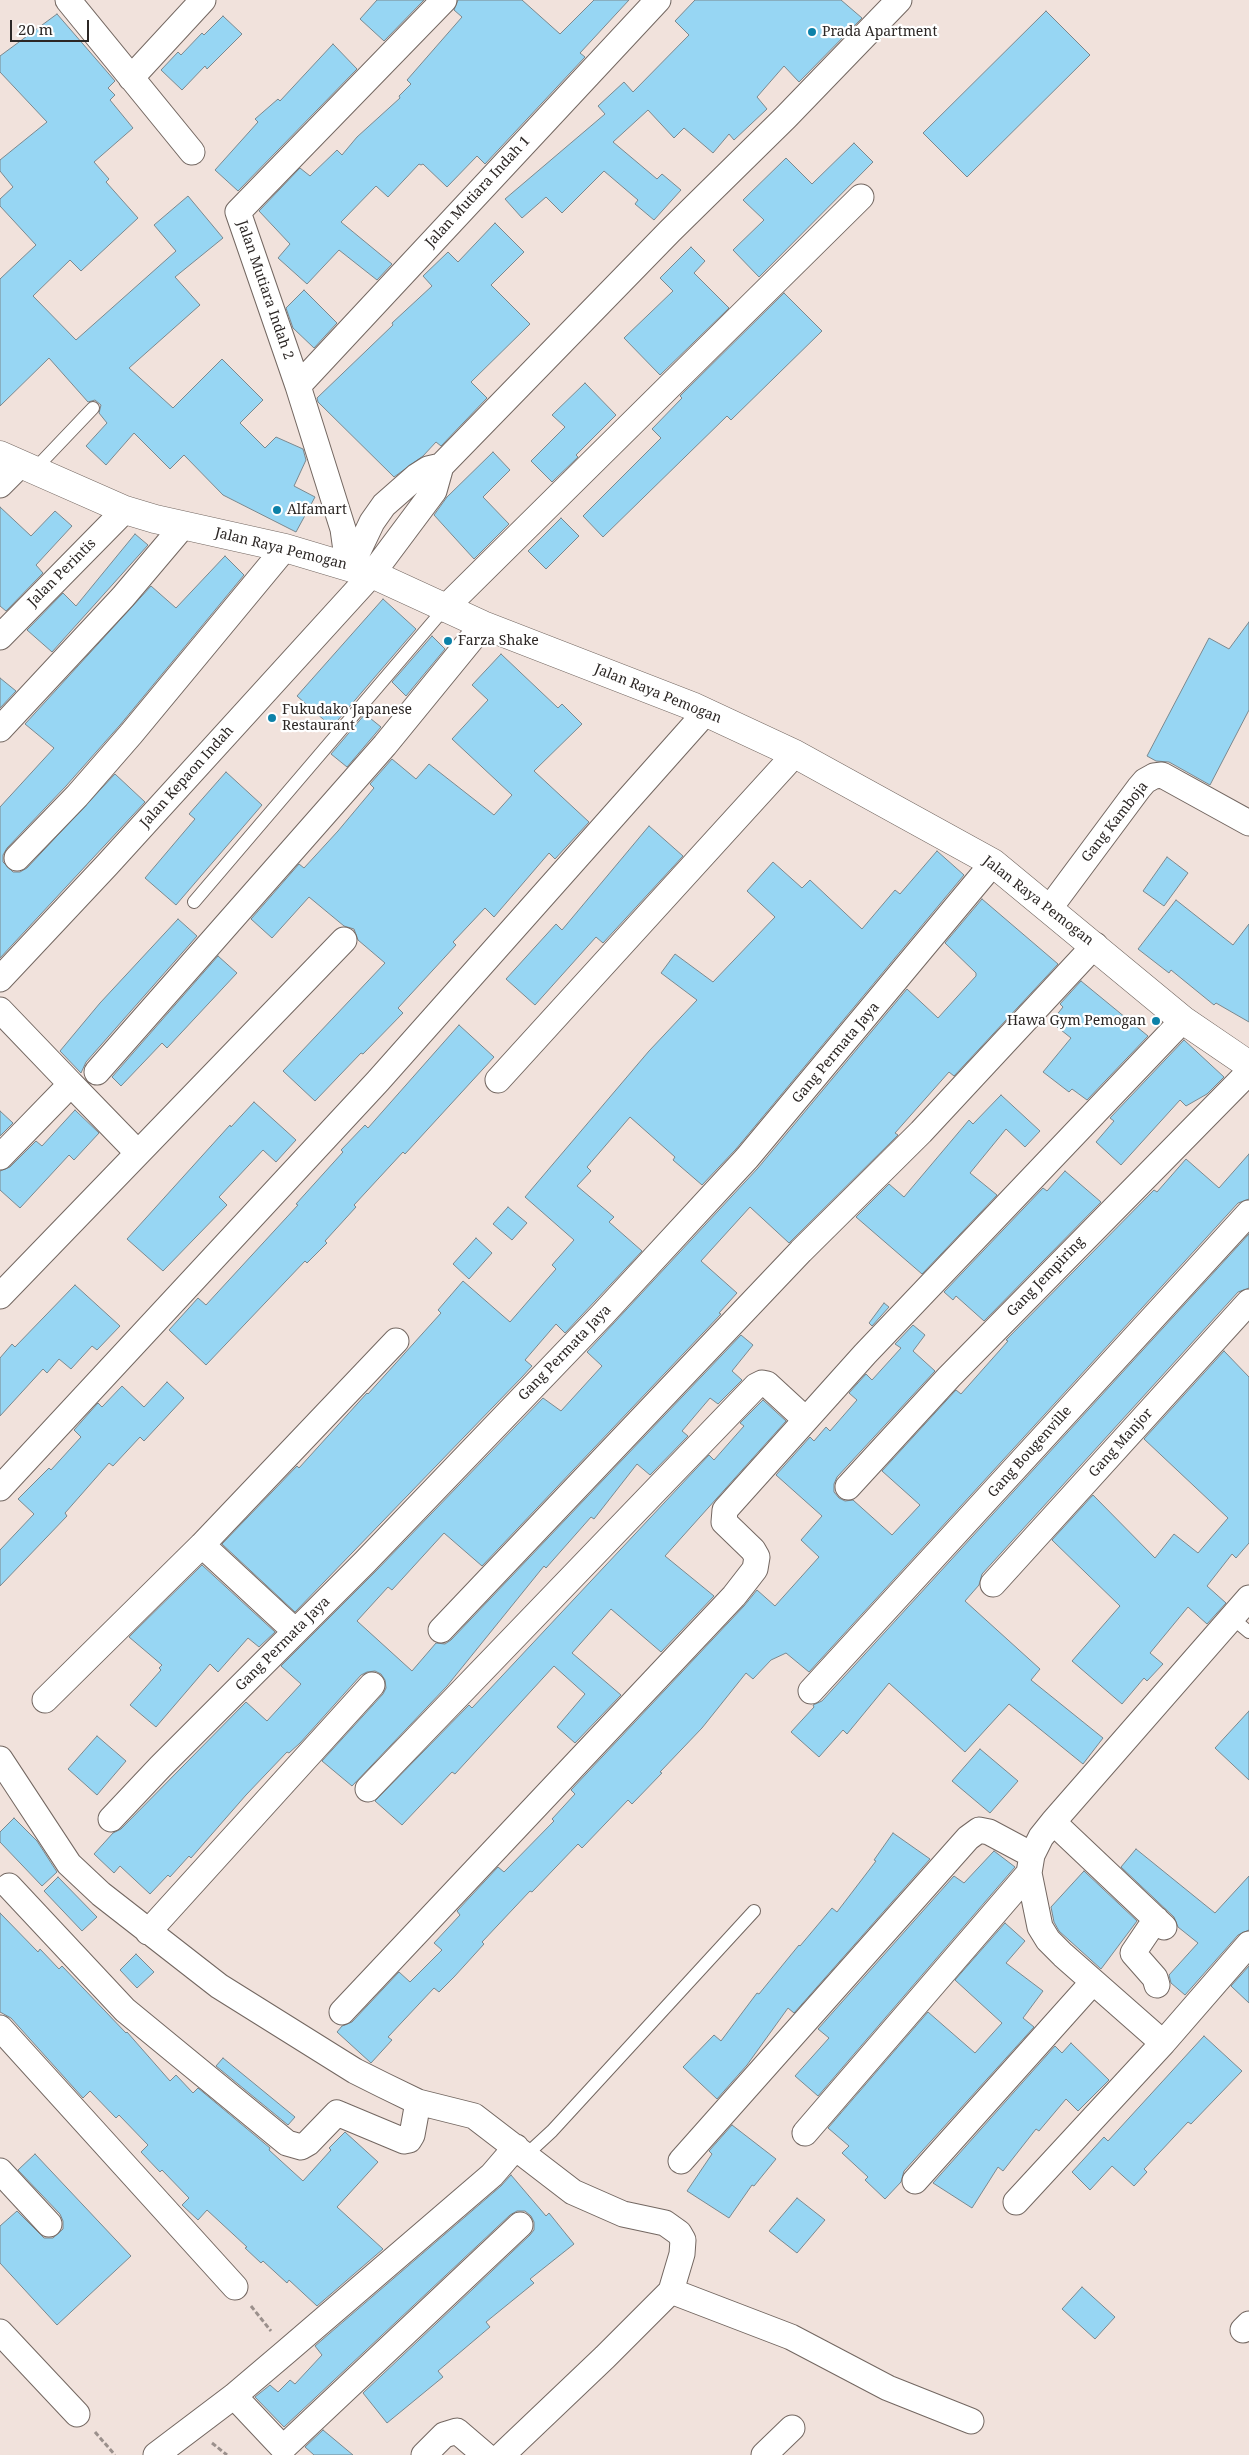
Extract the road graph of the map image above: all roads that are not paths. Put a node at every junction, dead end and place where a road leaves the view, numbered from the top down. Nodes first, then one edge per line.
1 (68, 0) edge
2 (444, 0) edge
3 (658, 0) edge
4 (899, 0) edge
5 (192, 4) edge
6 (131, 78) junction
7 (192, 152) dead end
8 (861, 197) dead end
9 (298, 386) junction
10 (93, 408) dead end
11 (18, 464) edge
12 (0, 484) edge
13 (125, 510) junction
14 (184, 526) junction
15 (285, 548) junction
16 (357, 568) junction
17 (444, 609) junction
18 (483, 626) junction
19 (0, 637) edge
20 (706, 712) junction
21 (0, 730) edge
22 (795, 754) junction
23 (1249, 823) edge
24 (16, 858) dead end
25 (993, 863) junction
26 (194, 902) dead end
27 (1049, 909) junction
28 (344, 940) dead end
29 (1095, 945) junction
30 (0, 979) edge
31 (0, 1010) edge
32 (1184, 1020) junction
33 (1249, 1065) edge
34 (97, 1072) dead end
35 (1249, 1072) edge
36 (498, 1080) dead end
37 (71, 1084) junction
38 (138, 1153) junction
39 (0, 1157) edge
40 (1249, 1213) edge
41 (0, 1296) edge
42 (1249, 1302) edge
43 (396, 1341) dead end
44 (805, 1419) junction
45 (0, 1488) edge
46 (848, 1488) dead end
47 (202, 1545) junction
48 (993, 1584) dead end
49 (1249, 1598) edge
50 (1240, 1625) edge
51 (440, 1630) dead end
52 (295, 1631) junction
53 (372, 1685) dead end
54 (811, 1691) dead end
55 (45, 1700) dead end
56 (0, 1759) edge
57 (368, 1789) dead end
58 (111, 1819) dead end
59 (1053, 1822) junction
60 (1031, 1864) junction
61 (9, 1886) dead end
62 (754, 1912) dead end
63 (148, 1932) junction
64 (1249, 1944) edge
65 (1093, 1982) junction
66 (1157, 1985) dead end
67 (342, 2012) dead end
68 (0, 2028) edge
69 (1164, 2043) junction
70 (418, 2102) junction
71 (805, 2134) dead end
72 (521, 2151) junction
73 (681, 2161) dead end
74 (0, 2171) edge
75 (915, 2181) dead end
76 (1016, 2202) dead end
77 (49, 2224) dead end
78 (520, 2225) dead end
79 (235, 2287) road end
80 (671, 2290) junction
81 (0, 2332) edge
82 (234, 2396) junction
83 (77, 2414) road end
84 (971, 2421) dead end
85 (792, 2428) dead end
86 (156, 2455) edge
87 (424, 2455) edge
88 (485, 2455) edge
89 (502, 2455) edge
90 (764, 2455) edge

1 - 6 street
2 - 9 street, Jalan Mutiara Indah 2
3 - 9 street, Jalan Mutiara Indah 1
4 - 16 street, Jalan Kepaon Indah
5 - 6 street
6 - 7 street
8 - 17 street
9 - 16 street, Jalan Mutiara Indah 2
10 - 11 lane
11 - 12 street
11 - 13 street, Jalan Raya Pemogan
13 - 14 street, Jalan Raya Pemogan
13 - 19 street, Jalan Perintis
14 - 15 street, Jalan Raya Pemogan
14 - 21 street
15 - 16 street, Jalan Raya Pemogan
15 - 24 street
16 - 17 street, Jalan Raya Pemogan
16 - 30 street, Jalan Kepaon Indah
17 - 18 street, Jalan Raya Pemogan
17 - 26 lane
18 - 20 street, Jalan Raya Pemogan
18 - 34 street
20 - 22 street, Jalan Raya Pemogan
20 - 45 street
22 - 25 street, Jalan Raya Pemogan
22 - 36 street
23 - 27 street, Gang Kamboja
25 - 27 street, Jalan Raya Pemogan
25 - 52 street, Gang Permata Jaya
27 - 29 street, Jalan Raya Pemogan
28 - 38 street
29 - 32 street, Jalan Raya Pemogan
29 - 51 street
31 - 37 street
32 - 33 street, Jalan Raya Pemogan
32 - 44 street
35 - 46 street, Gang Jempiring
37 - 38 street
37 - 39 street
38 - 41 street
40 - 54 street, Gang Bougenville
42 - 48 street, Gang Manjor
43 - 47 street
44 - 57 street
44 - 67 street
47 - 52 street
47 - 55 street
49 - 50 street
50 - 59 street
52 - 58 street, Gang Permata Jaya
53 - 63 street
56 - 63 street
59 - 60 street
59 - 66 street
60 - 65 street
60 - 71 street
60 - 73 street
61 - 70 street
62 - 72 lane
63 - 70 street
64 - 69 street
65 - 69 street
65 - 75 street
68 - 79 street
69 - 76 street
70 - 72 street
72 - 80 street
72 - 82 street
74 - 77 street
78 - 82 street
80 - 84 street
80 - 89 street
81 - 83 street
82 - 86 street
85 - 90 street
87 - 88 street

